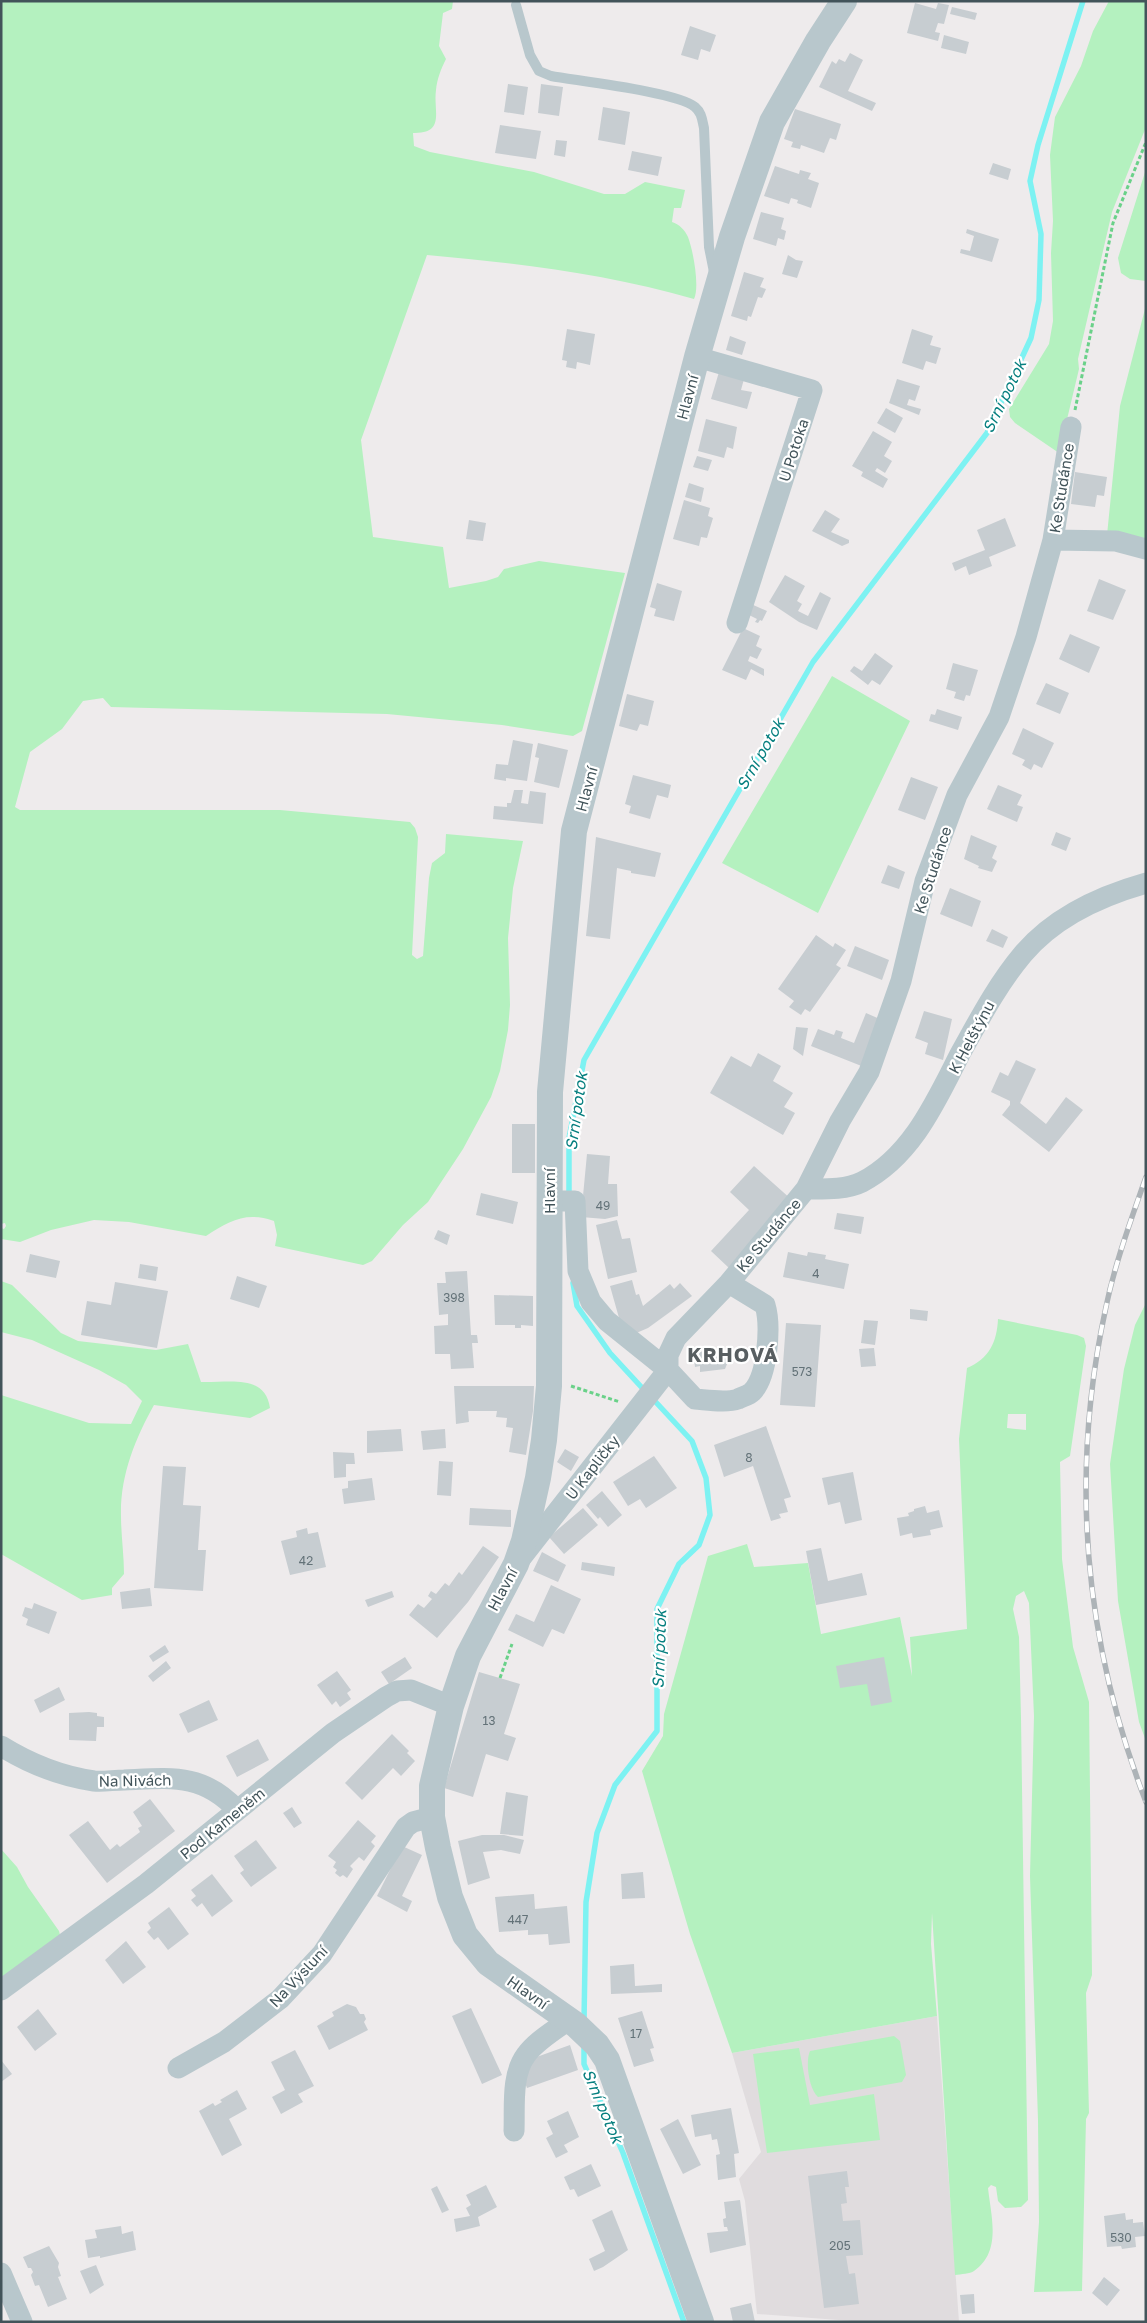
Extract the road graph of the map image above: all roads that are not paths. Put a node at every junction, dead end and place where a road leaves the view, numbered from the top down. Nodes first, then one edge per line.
1 (844, 1) edge
2 (516, 5) dead end
3 (717, 293) junction
4 (698, 357) junction
5 (1072, 427) road end
6 (1053, 540) junction
7 (1146, 549) edge
8 (737, 622) dead end
9 (1146, 883) edge
10 (806, 1189) junction
11 (561, 1201) junction
12 (729, 1283) junction
13 (662, 1377) junction
14 (516, 1564) junction
15 (451, 1706) junction
16 (1, 1746) edge
17 (237, 1810) junction
18 (432, 1817) junction
19 (1, 1990) edge
20 (572, 2023) junction
21 (178, 2068) dead end
22 (514, 2131) dead end
23 (1, 2273) edge
24 (22, 2322) edge
25 (701, 2322) edge

1 - 3 street, Hlavní
2 - 3 lane
3 - 4 street, Hlavní
4 - 8 street, U Potoka
4 - 11 street, Hlavní
5 - 6 street, Ke Studánce
6 - 7 street
6 - 10 street, Ke Studánce
9 - 10 street, K Helštýnu
10 - 12 street, Ke Studánce
11 - 13 street
11 - 14 street, Hlavní
12 - 13 street, U Kapličky
12 - 13 street
13 - 14 street, U Kapličky
14 - 15 street, Hlavní
15 - 17 street, Pod Kameněm
15 - 18 street, Hlavní
16 - 17 street, Na Nivách
17 - 19 street, Pod Kameněm
18 - 20 street, Hlavní
18 - 21 street, Na Výsluní
20 - 22 street
20 - 25 street, Hlavní
23 - 24 street

